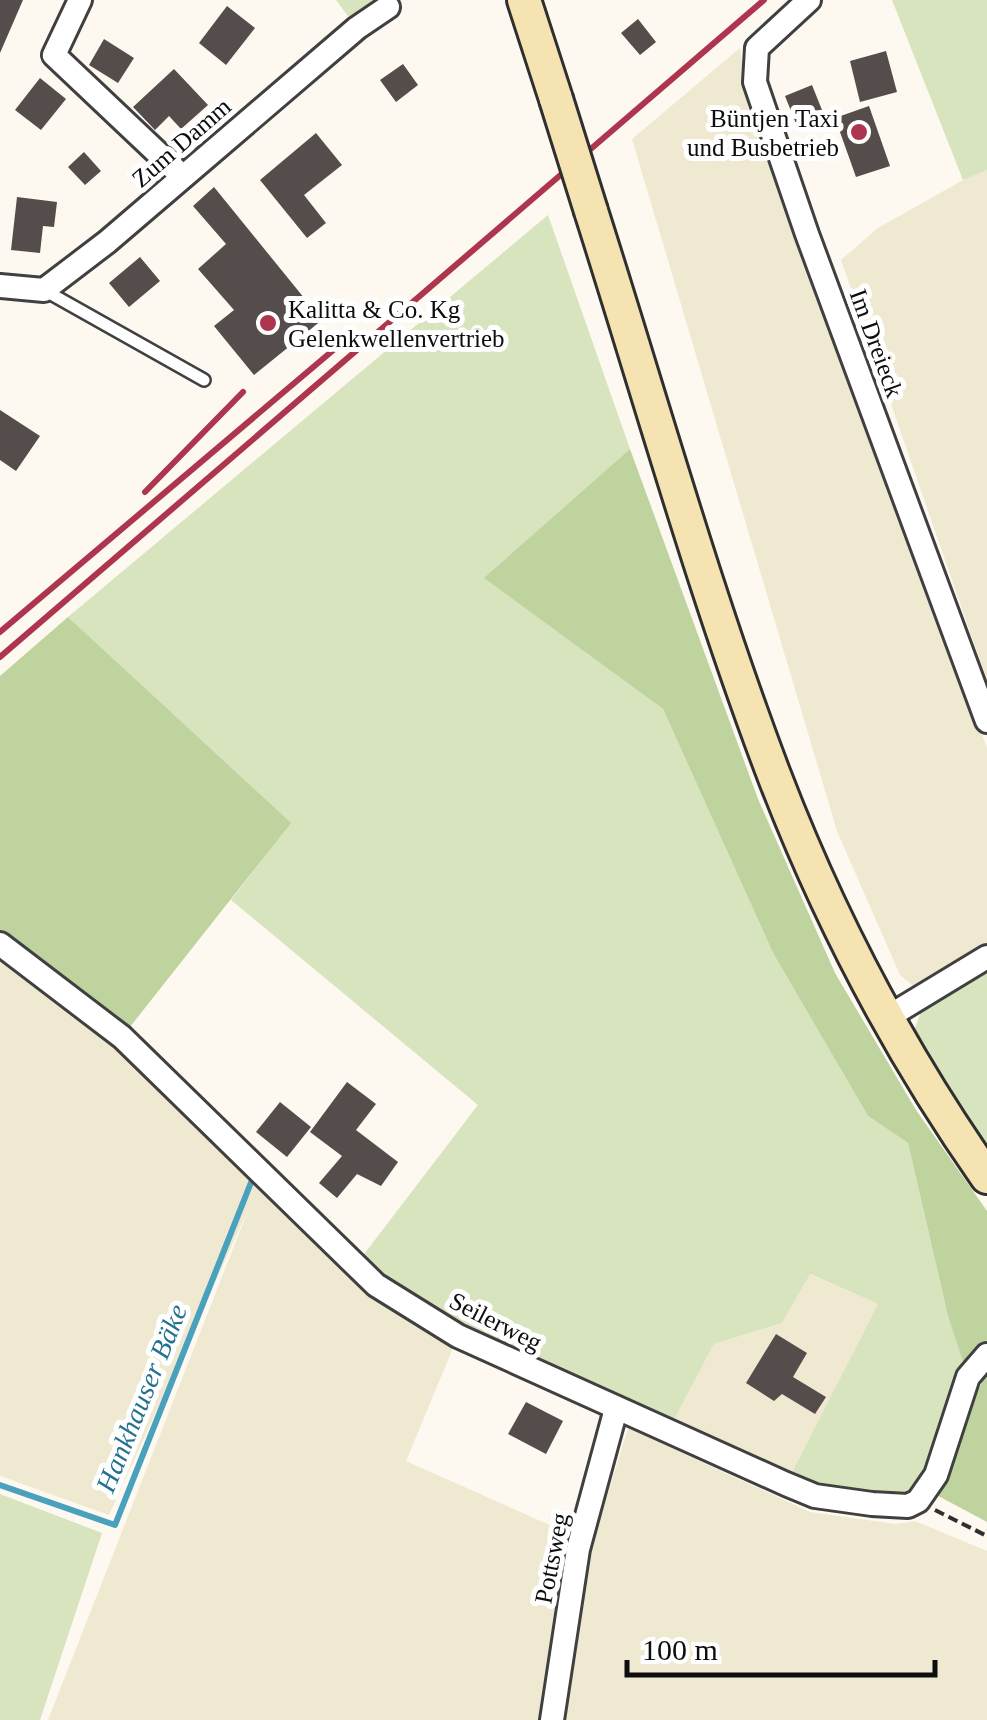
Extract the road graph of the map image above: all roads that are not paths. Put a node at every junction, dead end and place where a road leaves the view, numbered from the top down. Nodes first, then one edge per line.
1 (80, 0) edge
2 (524, 0) edge
3 (809, 0) edge
4 (388, 7) dead end
5 (183, 177) junction
6 (0, 286) edge
7 (44, 290) junction
8 (204, 380) dead end
9 (987, 721) edge
10 (0, 944) edge
11 (987, 957) edge
12 (888, 1016) junction
13 (987, 1177) edge
14 (987, 1356) edge
15 (616, 1410) junction
16 (552, 1720) edge

1 - 5 street
2 - 12 street, bridge
3 - 9 street, Im Dreieck
4 - 5 street, Zum Damm
5 - 7 street, Zum Damm
6 - 7 street
7 - 8 lane
10 - 15 street, Seilerweg
11 - 12 street
12 - 13 street
14 - 15 street, Seilerweg
15 - 16 street, Pottsweg

